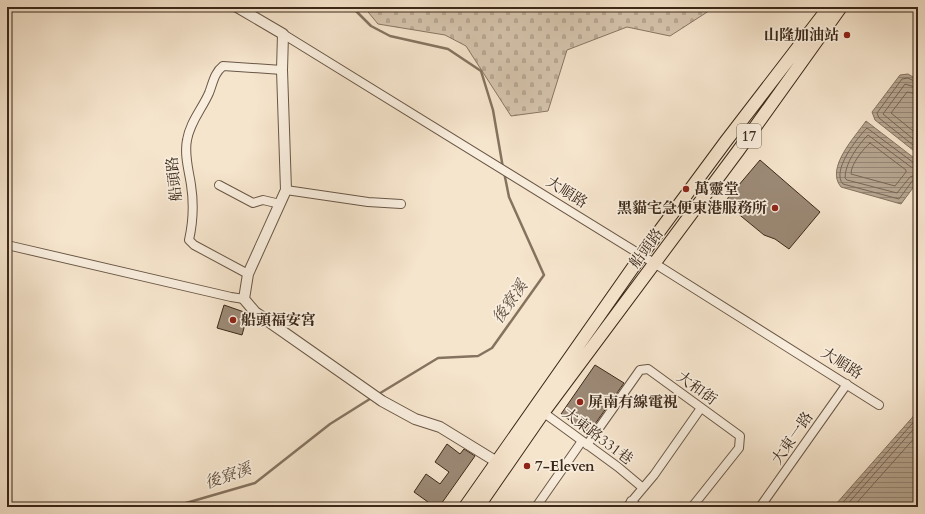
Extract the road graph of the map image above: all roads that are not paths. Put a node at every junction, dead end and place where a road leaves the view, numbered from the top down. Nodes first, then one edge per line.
1 (237, 7) edge
2 (836, 7) edge
3 (283, 34) junction
4 (282, 70) junction
5 (726, 141) junction
6 (738, 151) junction
7 (219, 185) dead end
8 (286, 190) junction
9 (280, 204) junction
10 (401, 204) dead end
11 (7, 244) edge
12 (641, 256) junction
13 (654, 263) junction
14 (248, 274) junction
15 (244, 299) junction
16 (847, 384) junction
17 (879, 405) dead end
18 (701, 408) junction
19 (539, 410) junction
20 (585, 443) junction
21 (501, 466) junction
22 (643, 488) junction
23 (7, 505) edge
24 (632, 505) edge
25 (10, 507) edge
26 (465, 507) edge
27 (478, 507) edge
28 (536, 507) edge
29 (692, 507) edge
30 (760, 507) edge

1 - 3 street, 大順路
2 - 5 main road, 船頭路 / 17
2 - 6 main road, 船頭路 / 17
3 - 4 street
3 - 12 street, 大順路
4 - 8 street
4 - 14 street, 船頭路
5 - 6 main road
5 - 12 main road, 船頭路 / 17
6 - 13 main road, 船頭路 / 17
7 - 9 street
8 - 9 street
8 - 10 street
9 - 14 street
11 - 15 street
12 - 13 street, 大順路
12 - 19 main road, 船頭路 / 17
13 - 16 street, 大順路
13 - 19 main road, 船頭路 / 17
14 - 15 street
15 - 21 street
16 - 17 street, 大順路
16 - 30 street, 大東一路
18 - 20 street, 大和街
18 - 22 street
18 - 29 street, 大和街
19 - 20 street, 大東路331巷
19 - 21 main road, 船頭路 / 17
20 - 22 street, 大東路331巷
20 - 28 street, 大和街
21 - 26 main road, 船頭路 / 17
21 - 27 main road, 船頭路 / 17
22 - 24 street
23 - 25 street

